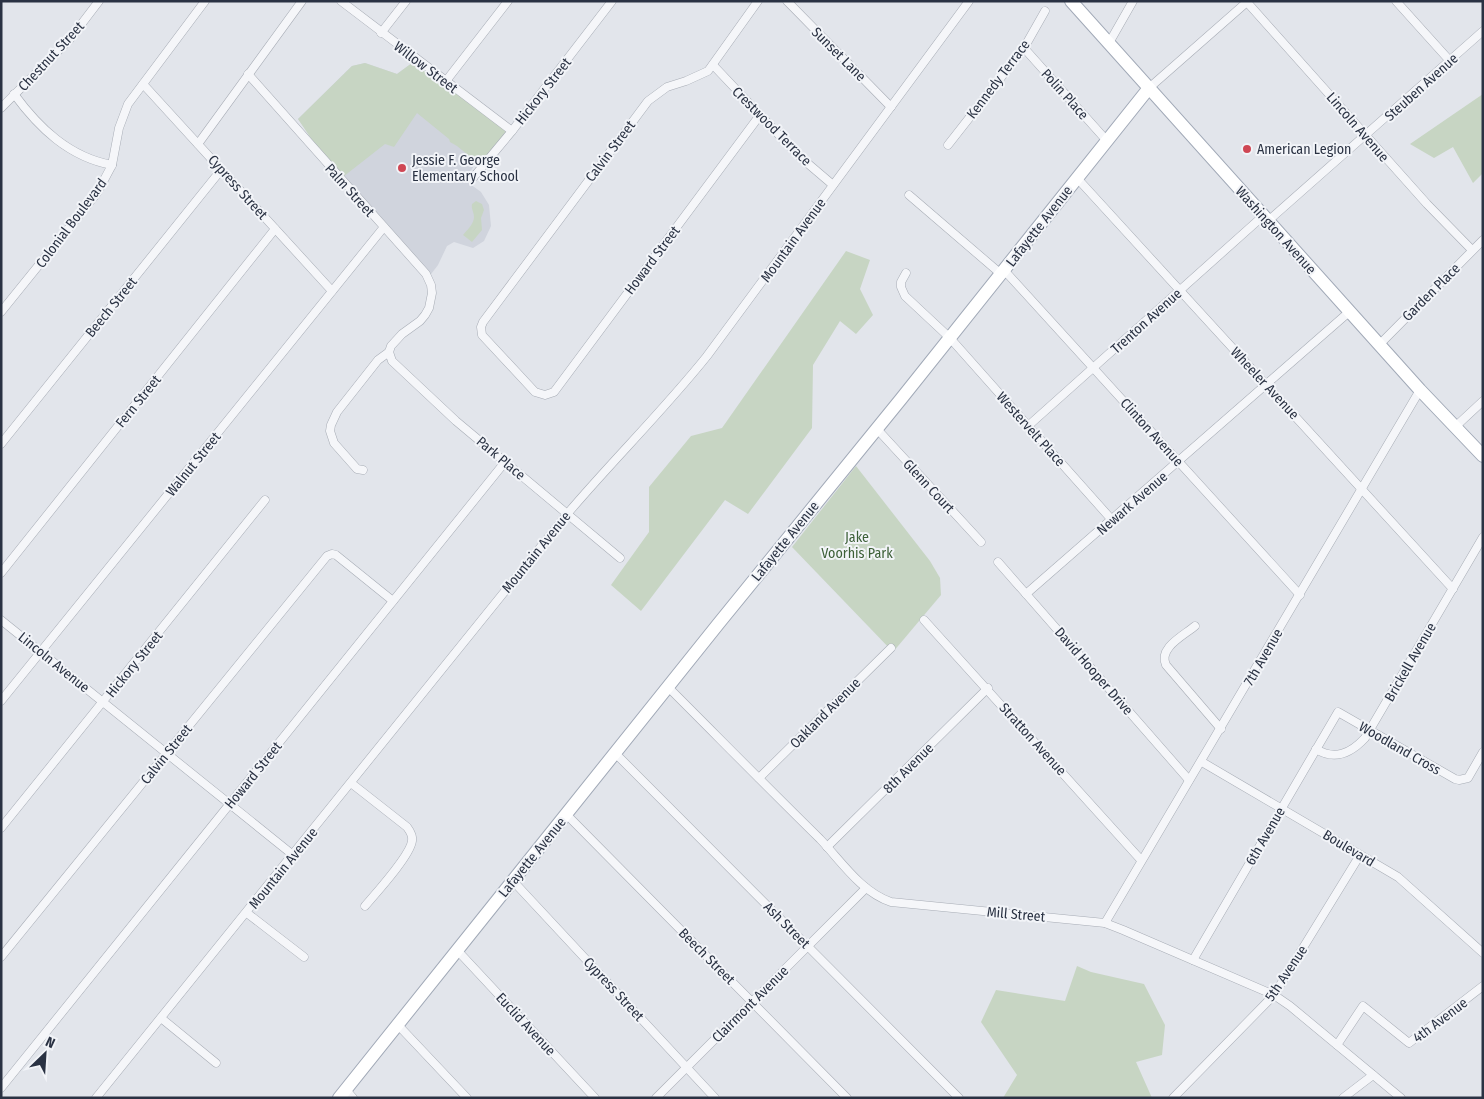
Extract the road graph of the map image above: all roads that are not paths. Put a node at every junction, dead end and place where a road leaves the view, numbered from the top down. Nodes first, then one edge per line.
1 (99, 1) edge
2 (205, 1) edge
3 (302, 1) edge
4 (341, 1) edge
5 (406, 1) edge
6 (508, 1) edge
7 (612, 1) edge
8 (758, 1) edge
9 (787, 1) edge
10 (969, 1) edge
11 (1071, 1) edge
12 (1133, 1) edge
13 (1396, 1) edge
14 (1247, 2) edge
15 (1045, 11) dead end
16 (1483, 30) edge
17 (381, 33) junction
18 (1109, 44) junction
19 (1024, 48) junction
20 (1450, 60) junction
21 (712, 66) junction
22 (248, 74) junction
23 (446, 82) junction
24 (143, 84) junction
25 (1148, 88) junction
26 (14, 94) junction
27 (891, 107) junction
28 (1, 108) edge
29 (760, 116) junction
30 (512, 131) junction
31 (1366, 136) junction
32 (1106, 141) junction
33 (198, 144) junction
34 (948, 145) dead end
35 (112, 165) junction
36 (222, 170) junction
37 (1077, 178) junction
38 (472, 179) dead end
39 (833, 185) junction
40 (909, 195) dead end
41 (1265, 219) junction
42 (384, 227) junction
43 (276, 229) junction
44 (1483, 240) edge
45 (1472, 250) junction
46 (1002, 272) junction
47 (906, 273) dead end
48 (332, 291) junction
49 (1180, 291) junction
50 (1, 312) edge
51 (1349, 312) junction
52 (950, 338) junction
53 (1379, 345) junction
54 (389, 352) junction
55 (1093, 368) junction
56 (1267, 386) junction
57 (1420, 390) junction
58 (540, 394) joint
59 (1483, 401) edge
60 (1028, 426) junction
61 (1455, 427) junction
62 (877, 429) junction
63 (1, 444) edge
64 (1483, 456) edge
65 (505, 462) junction
66 (1178, 462) junction
67 (363, 470) dead end
68 (1362, 489) junction
69 (265, 500) dead end
70 (568, 513) junction
71 (1112, 520) junction
72 (1483, 537) edge
73 (981, 542) dead end
74 (620, 558) dead end
75 (998, 562) dead end
76 (1, 573) edge
77 (1453, 589) junction
78 (1026, 594) junction
79 (1300, 595) junction
80 (393, 601) junction
81 (1, 620) edge
82 (924, 620) dead end
83 (1195, 626) dead end
84 (891, 648) dead end
85 (41, 652) junction
86 (668, 687) junction
87 (988, 688) junction
88 (1, 701) edge
89 (103, 702) junction
90 (1338, 712) joint
91 (1221, 729) junction
92 (1370, 731) junction
93 (1316, 749) junction
94 (1483, 752) edge
95 (615, 753) junction
96 (167, 754) junction
97 (1202, 762) junction
98 (759, 778) junction
99 (1189, 780) junction
100 (351, 783) junction
101 (230, 804) junction
102 (1281, 808) junction
103 (566, 814) junction
104 (1, 828) edge
105 (827, 847) junction
106 (293, 855) junction
107 (1360, 855) junction
108 (1141, 860) junction
109 (513, 881) junction
110 (866, 888) junction
111 (365, 906) dead end
112 (247, 912) junction
113 (1105, 923) junction
114 (808, 946) junction
115 (457, 950) junction
116 (1483, 953) edge
117 (1, 957) edge
118 (304, 957) dead end
119 (1193, 960) junction
120 (1483, 986) edge
121 (1274, 995) junction
122 (752, 1002) junction
123 (161, 1018) junction
124 (398, 1024) junction
125 (1337, 1044) junction
126 (216, 1063) dead end
127 (687, 1067) junction
128 (1373, 1075) junction
129 (1, 1088) edge
130 (346, 1095) edge
131 (96, 1098) edge
132 (466, 1098) edge
133 (595, 1098) edge
134 (656, 1098) edge
135 (715, 1098) edge
136 (847, 1098) edge
137 (959, 1098) edge
138 (1173, 1098) edge
139 (1343, 1098) edge
140 (1401, 1098) edge

1 - 26 street, Chestnut Street
2 - 24 street, Colonial Boulevard
3 - 22 street
4 - 17 street, Willow Street
5 - 17 street
6 - 23 street
7 - 30 street, Hickory Street
8 - 21 street, Calvin Street
9 - 27 street, Sunset Lane
10 - 27 street, Mountain Avenue
11 - 18 main road, Washington Avenue
12 - 18 street
13 - 20 street
14 - 25 street, Lafayette Avenue
14 - 31 street, Lincoln Avenue
15 - 19 street, Kennedy Terrace
16 - 20 street, Steuben Avenue
17 - 23 street, Willow Street
18 - 25 main road, Washington Avenue
19 - 32 street, Polin Place
19 - 34 street, Kennedy Terrace
20 - 31 street, Steuben Avenue
21 - 29 street, Crestwood Terrace
21 - 58 street, Calvin Street
22 - 33 street
22 - 42 street, Palm Street
23 - 30 street, Willow Street
24 - 33 street, Cypress Street
24 - 35 street, Colonial Boulevard
25 - 32 main road, Lafayette Avenue
25 - 41 main road, Washington Avenue
26 - 28 street, Chestnut Street
26 - 35 street
27 - 39 street, Mountain Avenue
29 - 39 street, Crestwood Terrace
29 - 58 street, Howard Street
30 - 38 street, Hickory Street
31 - 41 street, Steuben Avenue
31 - 45 street, Lincoln Avenue
32 - 37 main road, Lafayette Avenue
33 - 36 street, Cypress Street
35 - 50 street, Colonial Boulevard
36 - 43 street, Cypress Street
36 - 63 street, Beech Street
37 - 46 main road, Lafayette Avenue
37 - 49 street, Wheeler Avenue
39 - 70 street, Mountain Avenue
40 - 46 street, Clinton Avenue
41 - 49 street, Trenton Avenue
41 - 51 main road, Washington Avenue
42 - 48 street, Walnut Street
42 - 54 street, Palm Street
43 - 48 street, Cypress Street
43 - 76 street, Fern Street
44 - 45 street, Garden Place
45 - 53 street, Garden Place
46 - 52 main road, Lafayette Avenue
46 - 55 street, Clinton Avenue
47 - 52 street, Westervelt Place
48 - 85 street, Walnut Street
49 - 55 street, Trenton Avenue
49 - 56 street, Wheeler Avenue
51 - 53 main road, Washington Avenue
51 - 56 street, Newark Avenue
52 - 60 street, Westervelt Place
52 - 62 main road, Lafayette Avenue
53 - 57 main road, Washington Avenue
54 - 65 street, Park Place
54 - 67 street
55 - 60 street, Trenton Avenue
55 - 66 street, Clinton Avenue
56 - 66 street, Newark Avenue
56 - 68 street, Wheeler Avenue
57 - 61 main road, Washington Avenue
57 - 68 street, 7th Avenue
59 - 61 street
60 - 71 street, Westervelt Place
61 - 64 main road, Washington Avenue
62 - 73 street, Glenn Court
62 - 86 main road, Lafayette Avenue
65 - 70 street, Park Place
65 - 80 street, Howard Street
66 - 71 street, Newark Avenue
66 - 79 street, Clinton Avenue
68 - 77 street, Wheeler Avenue
68 - 79 street, 7th Avenue
69 - 89 street, Hickory Street
70 - 74 street, Park Place
70 - 100 street, Mountain Avenue
71 - 78 street, Newark Avenue
72 - 77 street, Brickell Avenue
75 - 78 street, David Hooper Drive
77 - 92 street, Brickell Avenue
78 - 99 street, David Hooper Drive
79 - 91 street, 7th Avenue
80 - 96 street, Calvin Street
80 - 101 street, Howard Street
81 - 85 street, Lincoln Avenue
82 - 87 street, Stratton Avenue
83 - 91 street
84 - 98 street, Oakland Avenue
85 - 88 street, Walnut Street
85 - 89 street, Lincoln Avenue
86 - 95 main road, Lafayette Avenue
86 - 98 street, Mill Street
87 - 105 street, 8th Avenue
87 - 108 street, Stratton Avenue
89 - 96 street, Lincoln Avenue
89 - 104 street, Hickory Street
90 - 92 street, Woodland Cross
90 - 93 street, 6th Avenue
91 - 97 street, 7th Avenue
92 - 93 street, Brickell Avenue
92 - 94 street, Woodland Cross
93 - 102 street, 6th Avenue
95 - 103 main road, Lafayette Avenue
95 - 114 street, Ash Street
96 - 101 street, Lincoln Avenue
96 - 117 street, Calvin Street
97 - 99 street, 7th Avenue
97 - 102 street, Boulevard
98 - 105 street, Mill Street
99 - 108 street, 7th Avenue
100 - 106 street, Mountain Avenue
100 - 111 street
101 - 106 street, Lincoln Avenue
101 - 129 street, Howard Street
102 - 107 street, Boulevard
102 - 119 street, 6th Avenue
103 - 109 main road, Lafayette Avenue
103 - 122 street, Beech Street
105 - 110 street, Mill Street
106 - 112 street, Mountain Avenue
107 - 116 street, Boulevard
107 - 121 street, 5th Avenue
108 - 113 street, 7th Avenue
109 - 115 main road, Lafayette Avenue
109 - 127 street, Cypress Street
110 - 113 street, Mill Street
110 - 114 street, Clairmont Avenue
112 - 118 street
112 - 123 street, Mountain Avenue
113 - 119 street, Mill Street
114 - 122 street, Clairmont Avenue
114 - 137 street, Ash Street
115 - 124 main road, Lafayette Avenue
115 - 133 street, Euclid Avenue
119 - 121 street, Mill Street
120 - 125 street, 4th Avenue
121 - 125 street, Mill Street
121 - 138 street, 5th Avenue
122 - 127 street, Clairmont Avenue
122 - 136 street, Beech Street
123 - 126 street
123 - 131 street, Mountain Avenue
124 - 130 main road, Lafayette Avenue
124 - 132 street
125 - 128 street, Mill Street
127 - 134 street, Clairmont Avenue
127 - 135 street, Cypress Street
128 - 139 street
128 - 140 street, Mill Street

